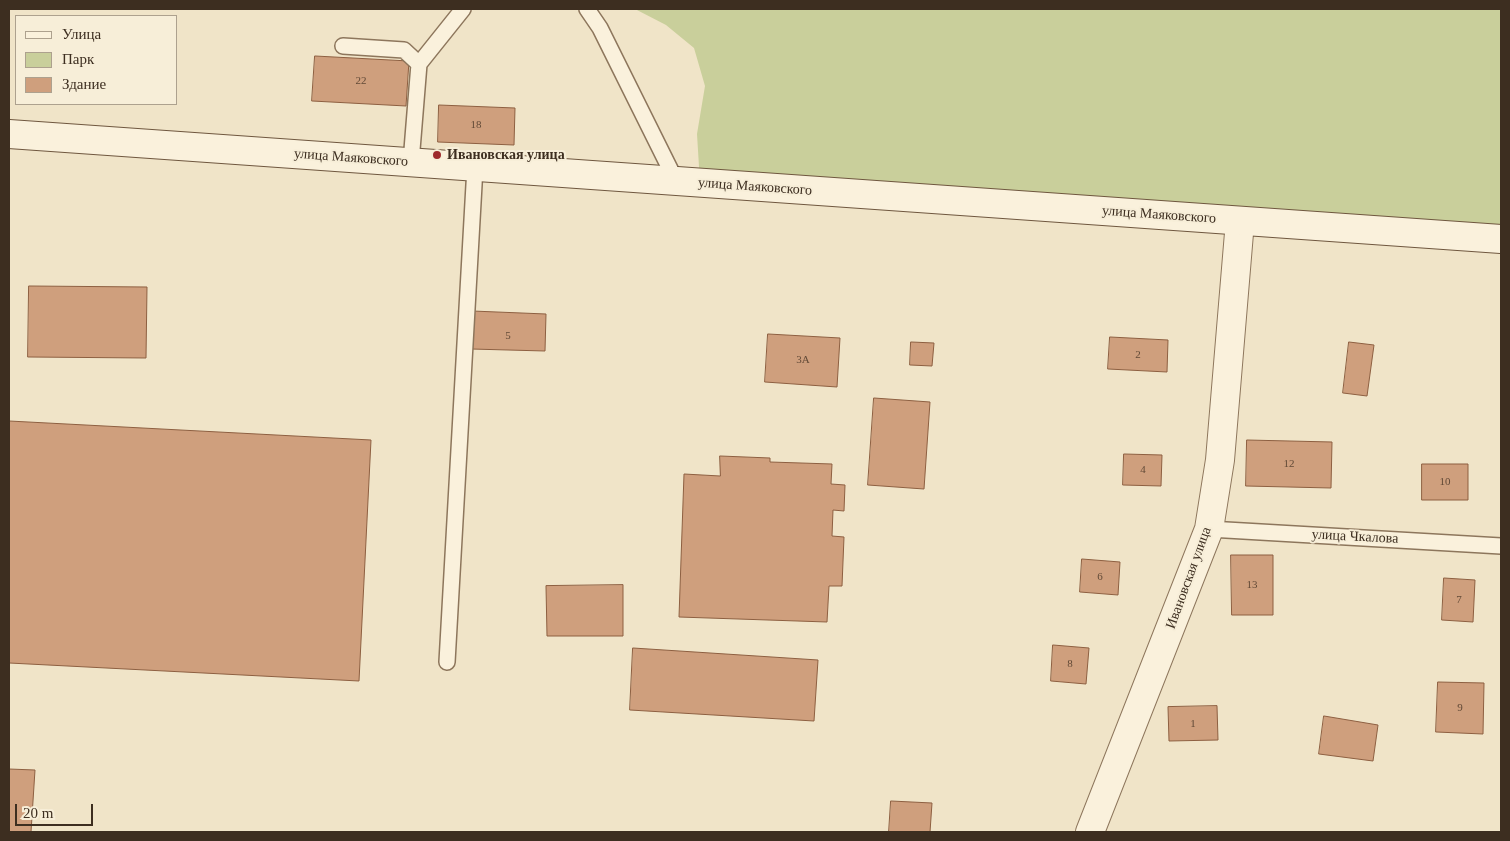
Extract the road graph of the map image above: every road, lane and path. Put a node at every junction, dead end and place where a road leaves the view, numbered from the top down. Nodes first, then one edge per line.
1 (463, 9) edge
2 (587, 9) edge
3 (343, 46) dead end
4 (419, 64) junction
5 (9, 134) edge
6 (411, 162) junction
7 (475, 167) junction
8 (676, 181) junction
9 (1240, 221) junction
10 (1501, 239) edge
11 (1209, 529) junction
12 (1501, 546) edge
13 (447, 662) dead end
14 (1090, 832) edge

1 - 4 lane
2 - 8 lane
3 - 4 lane
4 - 6 lane
5 - 6 street, улица Маяковского
6 - 7 street, улица Маяковского
7 - 8 street, улица Маяковского
7 - 13 lane
8 - 9 street, улица Маяковского
9 - 10 street, улица Маяковского
9 - 11 street, Ивановская улица
11 - 12 lane, улица Чкалова
11 - 14 street, Ивановская улица

